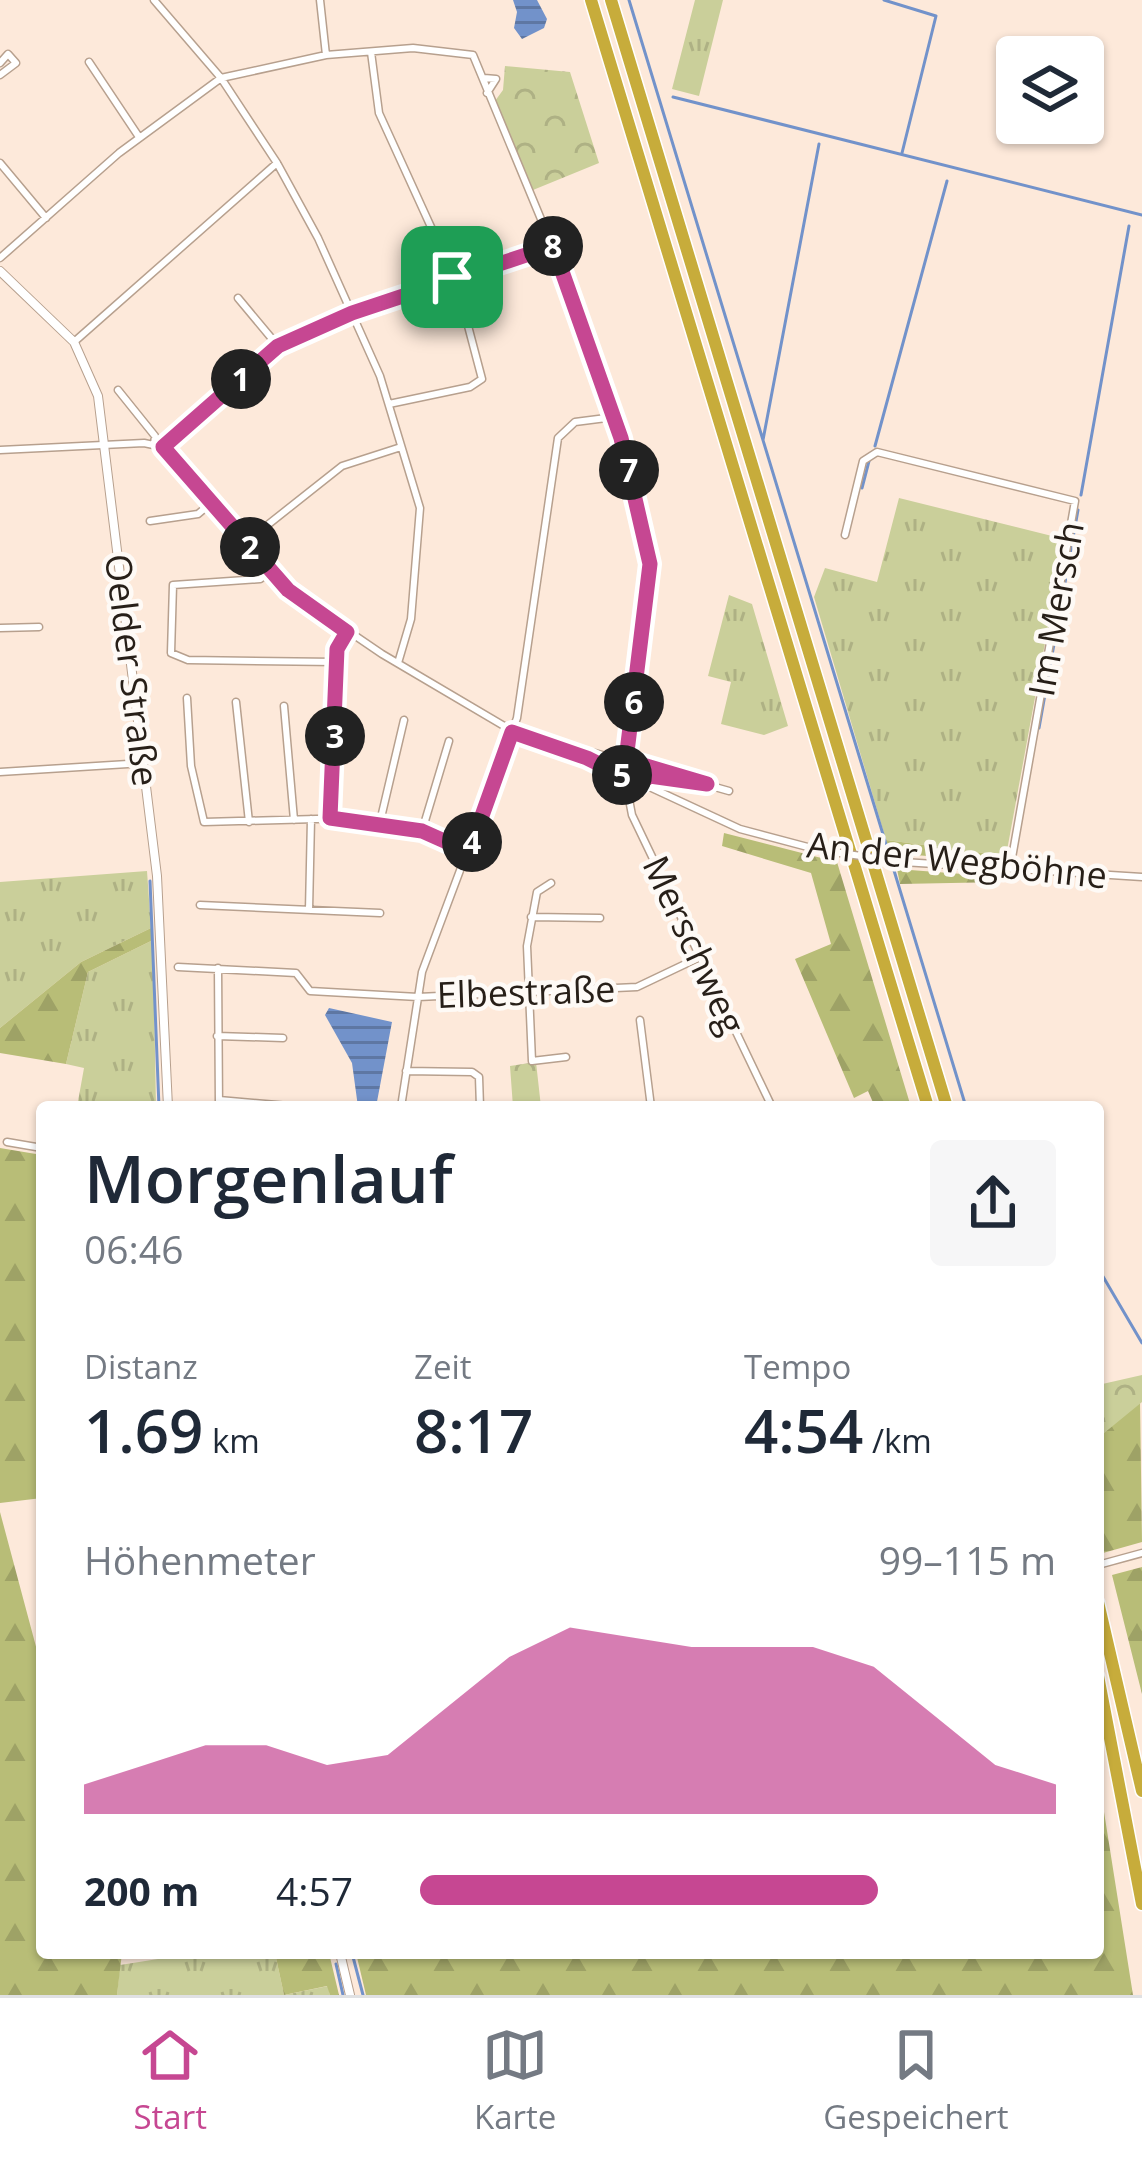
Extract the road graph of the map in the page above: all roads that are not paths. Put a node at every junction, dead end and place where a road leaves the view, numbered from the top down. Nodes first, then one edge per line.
1 (154, 0) edge
2 (320, 0) edge
3 (591, 0) edge
4 (611, 0) edge
5 (371, 52) junction
6 (326, 55) junction
7 (89, 62) dead end
8 (0, 63) edge
9 (0, 75) edge
10 (221, 78) junction
11 (139, 137) junction
12 (0, 163) edge
13 (278, 164) junction
14 (46, 218) junction
15 (553, 246) junction
16 (0, 258) edge
17 (0, 272) edge
18 (452, 277) junction
19 (238, 298) dead end
20 (352, 313) junction
21 (74, 342) junction
22 (278, 346) junction
23 (118, 390) dead end
24 (389, 404) junction
25 (614, 417) junction
26 (158, 445) junction
27 (103, 447) junction
28 (401, 447) junction
29 (0, 450) edge
30 (211, 503) junction
31 (150, 521) dead end
32 (845, 535) dead end
33 (246, 542) junction
34 (271, 571) junction
35 (39, 627) dead end
36 (0, 628) edge
37 (347, 632) junction
38 (336, 662) junction
39 (398, 663) junction
40 (188, 698) dead end
41 (236, 702) dead end
42 (284, 706) dead end
43 (404, 720) dead end
44 (512, 732) junction
45 (449, 742) dead end
46 (587, 758) junction
47 (626, 760) junction
48 (144, 764) junction
49 (0, 772) edge
50 (637, 783) junction
51 (707, 784) junction
52 (729, 791) dead end
53 (330, 818) junction
54 (311, 819) junction
55 (294, 820) junction
56 (249, 822) junction
57 (380, 822) junction
58 (422, 831) junction
59 (469, 852) junction
60 (1010, 869) junction
61 (1142, 878) edge
62 (551, 883) dead end
63 (200, 905) dead end
64 (309, 910) junction
65 (380, 913) dead end
66 (531, 917) junction
67 (600, 918) dead end
68 (700, 957) junction
69 (178, 967) dead end
70 (218, 968) junction
71 (529, 992) junction
72 (418, 997) junction
73 (640, 1020) dead end
74 (217, 1036) junction
75 (283, 1038) dead end
76 (566, 1057) dead end
77 (406, 1071) junction
78 (168, 1101) edge
79 (219, 1101) edge
80 (401, 1101) edge
81 (480, 1101) edge
82 (650, 1101) edge
83 (769, 1101) edge
84 (926, 1101) edge
85 (945, 1101) edge
86 (7, 1142) dead end
87 (36, 1147) edge
88 (1142, 1553) edge
89 (1104, 1563) edge
90 (1104, 1628) edge
91 (1104, 1707) edge
92 (1142, 1790) edge
93 (1142, 1904) edge
94 (341, 1959) edge
95 (350, 1995) edge

1 - 10 street
2 - 6 street
3 - 84 highway
4 - 85 highway
5 - 6 street
5 - 15 street
5 - 18 street
6 - 10 street
7 - 11 street
8 - 9 street
10 - 11 street
10 - 13 street
11 - 14 street
12 - 14 street
13 - 20 street
13 - 21 street
14 - 16 street
15 - 18 street
15 - 25 street
17 - 21 street, Oelder Straße
18 - 20 street
18 - 24 street
19 - 22 street
20 - 22 street
20 - 24 street
21 - 27 street, Oelder Straße
22 - 26 street
23 - 26 street, An der Wegböhne
24 - 28 street
25 - 44 street
25 - 47 street
26 - 27 street
26 - 30 street, An der Wegböhne
27 - 29 street
27 - 48 street, Oelder Straße
28 - 33 street
28 - 39 street
30 - 31 street
30 - 33 street, An der Wegböhne
32 - 60 street, Im Mersch
33 - 34 street, An der Wegböhne
34 - 37 street, An der Wegböhne
34 - 38 street
35 - 36 street
37 - 38 street
37 - 39 street, An der Wegböhne
38 - 53 street
39 - 44 street, An der Wegböhne
40 - 56 street
41 - 56 street
42 - 55 street
43 - 57 street
44 - 46 street, An der Wegböhne
44 - 59 street
45 - 58 street
46 - 47 street, An der Wegböhne
46 - 50 street, An der Wegböhne
47 - 51 street, An der Wegböhne
48 - 49 street
48 - 78 street, Oelder Straße
50 - 51 street, An der Wegböhne
50 - 60 street, An der Wegböhne, bridge
50 - 68 street, Merschweg
51 - 52 street, An der Wegböhne
53 - 54 street
53 - 57 street
54 - 55 street
54 - 64 street
55 - 56 street
57 - 58 street
58 - 59 street
59 - 72 street
60 - 61 street, An der Wegböhne
62 - 66 street
63 - 64 street
64 - 65 street
66 - 67 street
66 - 71 street
68 - 71 street, Elbestraße
68 - 83 street, Merschweg
69 - 70 street, Elbestraße
70 - 72 street, Elbestraße
70 - 74 street
71 - 72 street, Elbestraße
71 - 76 street
72 - 77 street
73 - 82 street
74 - 75 street
74 - 79 street
77 - 80 street
77 - 81 street
86 - 87 street
88 - 89 street
90 - 92 highway
91 - 93 highway
94 - 95 street

